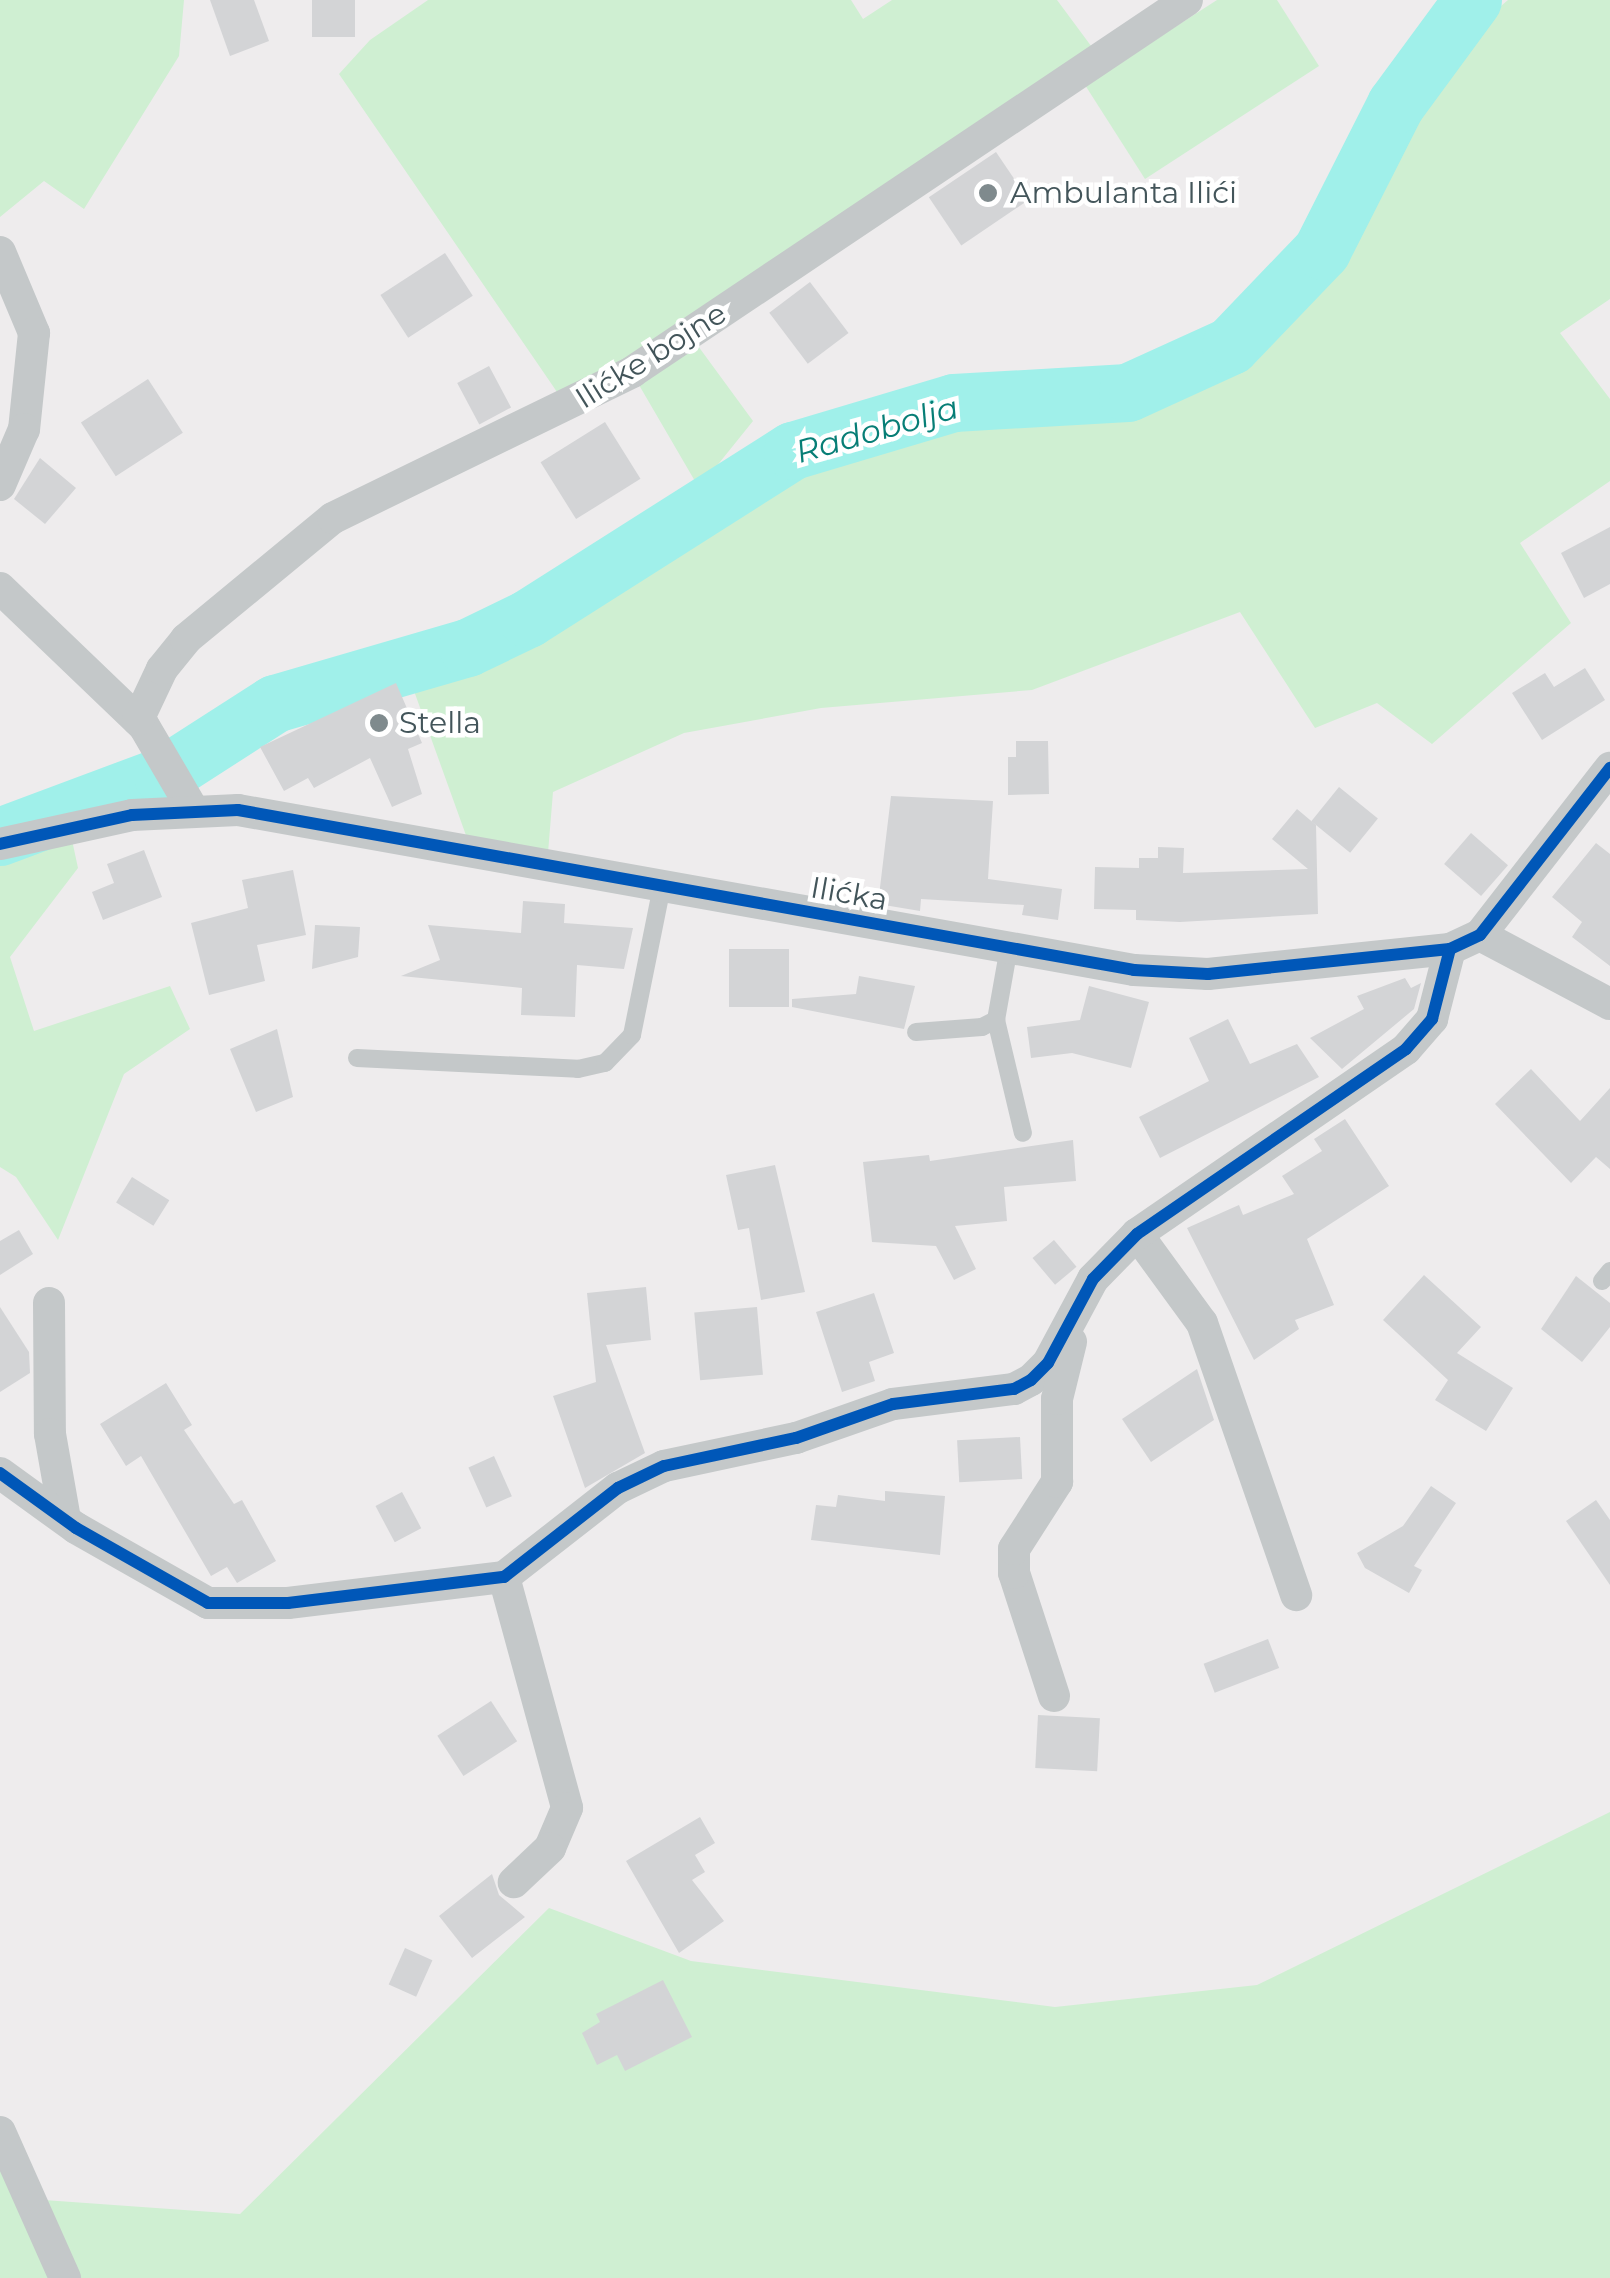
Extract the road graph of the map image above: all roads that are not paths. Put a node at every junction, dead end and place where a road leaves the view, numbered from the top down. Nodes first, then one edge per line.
1 (1187, 0) edge
2 (0, 252) edge
3 (0, 485) edge
4 (0, 588) edge
5 (141, 723) junction
6 (1610, 768) edge
7 (186, 795) junction
8 (0, 844) edge
9 (662, 886) junction
10 (1480, 935) junction
11 (1009, 948) junction
12 (1450, 950) junction
13 (1610, 1004) edge
14 (996, 1020) junction
15 (916, 1032) dead end
16 (357, 1058) dead end
17 (1023, 1133) dead end
18 (1137, 1234) junction
19 (1093, 1278) junction
20 (49, 1304) dead end
21 (0, 1473) edge
22 (65, 1519) junction
23 (504, 1577) junction
24 (1296, 1596) dead end
25 (1054, 1696) dead end
26 (514, 1882) dead end
27 (0, 2132) edge
28 (65, 2278) edge

1 - 5 street, Ilićke bojne
2 - 3 street
4 - 5 street
5 - 7 street
6 - 10 street, Ilićka
7 - 8 street, Ilićka
7 - 9 street, Ilićka
9 - 11 street, Ilićka
9 - 16 lane
10 - 12 street, Ilićka
10 - 13 street
11 - 12 street, Ilićka
11 - 14 lane
12 - 18 street
14 - 15 lane
14 - 17 lane
18 - 19 street
18 - 24 street
19 - 23 street
19 - 25 street
20 - 22 street
21 - 22 street
22 - 23 street
23 - 26 street
27 - 28 street

